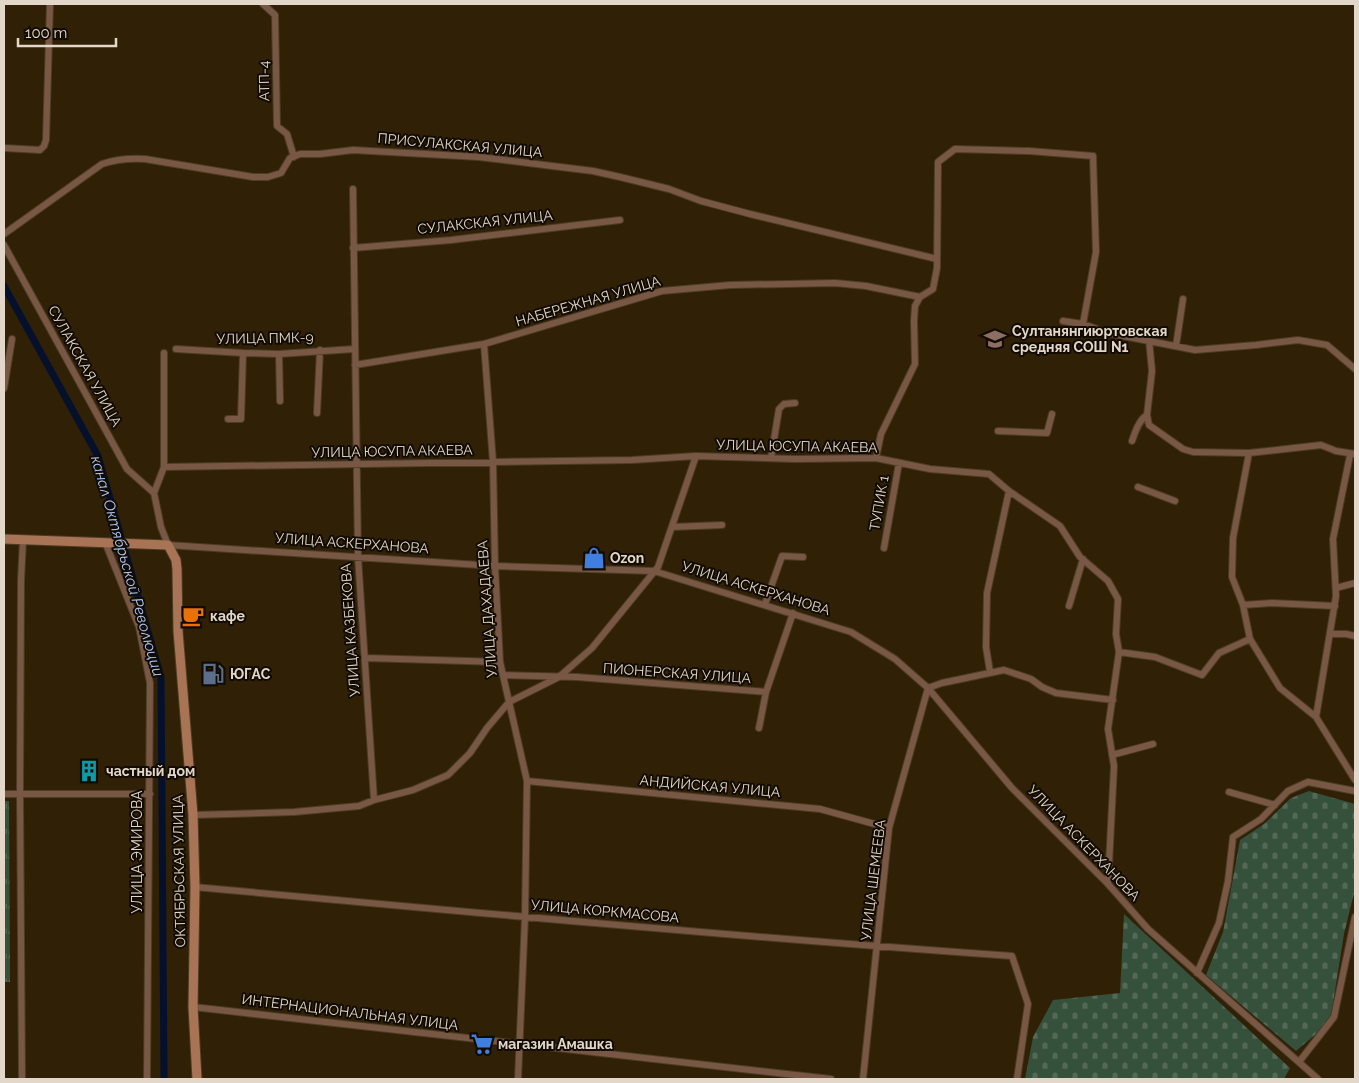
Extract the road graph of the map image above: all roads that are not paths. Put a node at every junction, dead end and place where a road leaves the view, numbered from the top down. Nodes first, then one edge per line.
1 (50, 4) edge
2 (263, 4) edge
3 (4, 148) edge
4 (294, 157) junction
5 (352, 189) dead end
6 (620, 220) dead end
7 (4, 234) edge
8 (4, 245) edge
9 (353, 248) junction
10 (937, 259) junction
11 (920, 297) junction
12 (1183, 299) dead end
13 (1063, 321) dead end
14 (1083, 324) junction
15 (12, 339) dead end
16 (1149, 340) junction
17 (484, 344) junction
18 (1176, 346) junction
19 (176, 349) dead end
20 (354, 349) junction
21 (320, 350) junction
22 (164, 352) dead end
23 (243, 353) junction
24 (279, 354) junction
25 (355, 365) junction
26 (1355, 369) edge
27 (4, 388) edge
28 (280, 401) dead end
29 (795, 403) dead end
30 (317, 413) dead end
31 (1052, 414) dead end
32 (1147, 415) junction
33 (228, 419) dead end
34 (998, 430) dead end
35 (1132, 441) dead end
36 (1249, 453) junction
37 (1353, 454) edge
38 (696, 456) junction
39 (771, 458) junction
40 (876, 458) junction
41 (493, 462) junction
42 (899, 463) junction
43 (357, 464) junction
44 (164, 467) junction
45 (1138, 487) dead end
46 (1009, 492) junction
47 (154, 493) junction
48 (1175, 501) dead end
49 (722, 525) dead end
50 (672, 527) junction
51 (4, 539) edge
52 (23, 540) junction
53 (109, 542) junction
54 (168, 545) junction
55 (884, 548) dead end
56 (358, 558) junction
57 (803, 558) dead end
58 (1083, 559) junction
59 (495, 566) junction
60 (654, 571) junction
61 (1355, 583) edge
62 (1336, 588) junction
63 (765, 604) junction
64 (1243, 605) junction
65 (1069, 606) dead end
66 (1335, 606) junction
67 (793, 613) junction
68 (1330, 634) junction
69 (1355, 636) edge
70 (1250, 639) junction
71 (1118, 652) junction
72 (364, 658) junction
73 (500, 662) junction
74 (990, 672) junction
75 (503, 675) junction
76 (559, 677) junction
77 (928, 688) junction
78 (766, 692) junction
79 (1113, 700) junction
80 (509, 702) junction
81 (1316, 717) junction
82 (760, 728) dead end
83 (1153, 744) dead end
84 (1112, 755) junction
85 (1355, 780) edge
86 (527, 781) junction
87 (1355, 791) edge
88 (1229, 792) dead end
89 (4, 794) edge
90 (20, 794) junction
91 (150, 794) junction
92 (374, 800) junction
93 (1275, 805) junction
94 (193, 815) junction
95 (889, 828) junction
96 (1108, 884) junction
97 (195, 887) junction
98 (526, 917) junction
99 (1355, 917) edge
100 (878, 947) junction
101 (1197, 973) junction
102 (193, 1006) junction
103 (520, 1044) junction
104 (1299, 1062) junction
105 (22, 1079) edge
106 (147, 1079) edge
107 (197, 1079) edge
108 (518, 1079) edge
109 (831, 1079) edge
110 (863, 1079) edge
111 (1017, 1079) edge
112 (1318, 1079) edge

1 - 3 street
2 - 4 street, АТП-4
4 - 7 street
4 - 10 street, ПРИСУЛАКСКАЯ УЛИЦА
5 - 9 street, УЛИЦА КАЗБЕКОВА
6 - 9 street, СУЛАКСКАЯ УЛИЦА
8 - 47 street, СУЛАКСКАЯ УЛИЦА
9 - 20 street, УЛИЦА КАЗБЕКОВА
10 - 11 street
10 - 14 street
11 - 17 street, НАБЕРЕЖНАЯ УЛИЦА
11 - 40 street
12 - 18 street
13 - 14 street
14 - 16 street
15 - 27 street
16 - 18 street
16 - 32 street
17 - 25 street, НАБЕРЕЖНАЯ УЛИЦА
17 - 41 street, УЛИЦА ДАХАДАЕВА
18 - 26 street
19 - 23 street, УЛИЦА ПМК-9
20 - 21 street, УЛИЦА ПМК-9
20 - 25 street, УЛИЦА КАЗБЕКОВА
21 - 24 street, УЛИЦА ПМК-9
21 - 30 street
22 - 44 street
23 - 24 street, УЛИЦА ПМК-9
23 - 33 street
24 - 28 street
25 - 43 street, УЛИЦА КАЗБЕКОВА
29 - 39 street
31 - 34 street
32 - 35 street
32 - 36 street
36 - 37 street
36 - 64 street
37 - 62 street
38 - 39 street, УЛИЦА ЮСУПА АКАЕВА
38 - 41 street, УЛИЦА ЮСУПА АКАЕВА
38 - 50 street
39 - 40 street, УЛИЦА ЮСУПА АКАЕВА
40 - 42 street, УЛИЦА ЮСУПА АКАЕВА
41 - 43 street, УЛИЦА ЮСУПА АКАЕВА
41 - 59 street, УЛИЦА ДАХАДАЕВА
42 - 46 street, УЛИЦА ЮСУПА АКАЕВА
42 - 55 street, ТУПИК 1
43 - 44 street, УЛИЦА ЮСУПА АКАЕВА
43 - 56 street, УЛИЦА КАЗБЕКОВА
44 - 47 street
45 - 48 street
46 - 58 street, УЛИЦА ЮСУПА АКАЕВА
46 - 74 street
47 - 54 street
49 - 50 street
50 - 60 street
51 - 52 street, УЛИЦА АСКЕРХАНОВА
52 - 53 street, УЛИЦА АСКЕРХАНОВА
52 - 90 street
53 - 54 street, УЛИЦА АСКЕРХАНОВА
53 - 91 street, УЛИЦА ЭМИРОВА
54 - 56 street, УЛИЦА АСКЕРХАНОВА
54 - 94 street, ОКТЯБРЬСКАЯ УЛИЦА
56 - 59 street, УЛИЦА АСКЕРХАНОВА
56 - 72 street, УЛИЦА КАЗБЕКОВА
57 - 63 street
58 - 65 street
58 - 71 street, УЛИЦА ЮСУПА АКАЕВА
59 - 60 street, УЛИЦА АСКЕРХАНОВА
59 - 73 street, УЛИЦА ДАХАДАЕВА
60 - 63 street, УЛИЦА АСКЕРХАНОВА
60 - 76 street
61 - 62 street
62 - 66 street
63 - 67 street, УЛИЦА АСКЕРХАНОВА
64 - 66 street
64 - 70 street
66 - 68 street
67 - 77 street, УЛИЦА АСКЕРХАНОВА
67 - 78 street, ПИОНЕРСКАЯ УЛИЦА
68 - 69 street
68 - 81 street
70 - 71 street
70 - 81 street
71 - 79 street, УЛИЦА ЮСУПА АКАЕВА
72 - 73 street
72 - 92 street, УЛИЦА КАЗБЕКОВА
73 - 75 street, УЛИЦА ДАХАДАЕВА
74 - 77 street
74 - 79 street
75 - 76 street, ПИОНЕРСКАЯ УЛИЦА
75 - 80 street, УЛИЦА ДАХАДАЕВА
76 - 78 street, ПИОНЕРСКАЯ УЛИЦА
76 - 80 street
77 - 95 street, УЛИЦА ШЕМЕЕВА
77 - 96 street, УЛИЦА АСКЕРХАНОВА
78 - 82 street
79 - 84 street, УЛИЦА ЮСУПА АКАЕВА
80 - 86 street, УЛИЦА ДАХАДАЕВА
80 - 92 street
81 - 85 street
83 - 84 street
84 - 96 street, УЛИЦА ЮСУПА АКАЕВА
86 - 95 street, АНДИЙСКАЯ УЛИЦА
86 - 98 street, УЛИЦА ДАХАДАЕВА
87 - 93 street
88 - 93 street
89 - 90 street
90 - 91 street
90 - 105 street
91 - 106 street, УЛИЦА ЭМИРОВА
92 - 94 street
93 - 101 street
94 - 97 street, ОКТЯБРЬСКАЯ УЛИЦА
95 - 100 street, УЛИЦА ШЕМЕЕВА
96 - 101 street, УЛИЦА АСКЕРХАНОВА
97 - 98 street, УЛИЦА КОРКМАСОВА
97 - 102 street, ОКТЯБРЬСКАЯ УЛИЦА
98 - 100 street, УЛИЦА КОРКМАСОВА
98 - 103 street, УЛИЦА ДАХАДАЕВА
99 - 104 street
100 - 110 street, УЛИЦА ШЕМЕЕВА
100 - 111 street, УЛИЦА КОРКМАСОВА
101 - 104 street, УЛИЦА АСКЕРХАНОВА
102 - 103 street, ИНТЕРНАЦИОНАЛЬНАЯ УЛИЦА
102 - 107 street, ОКТЯБРЬСКАЯ УЛИЦА
103 - 108 street, УЛИЦА ДАХАДАЕВА
103 - 109 street, ИНТЕРНАЦИОНАЛЬНАЯ УЛИЦА
104 - 112 street, УЛИЦА АСКЕРХАНОВА

